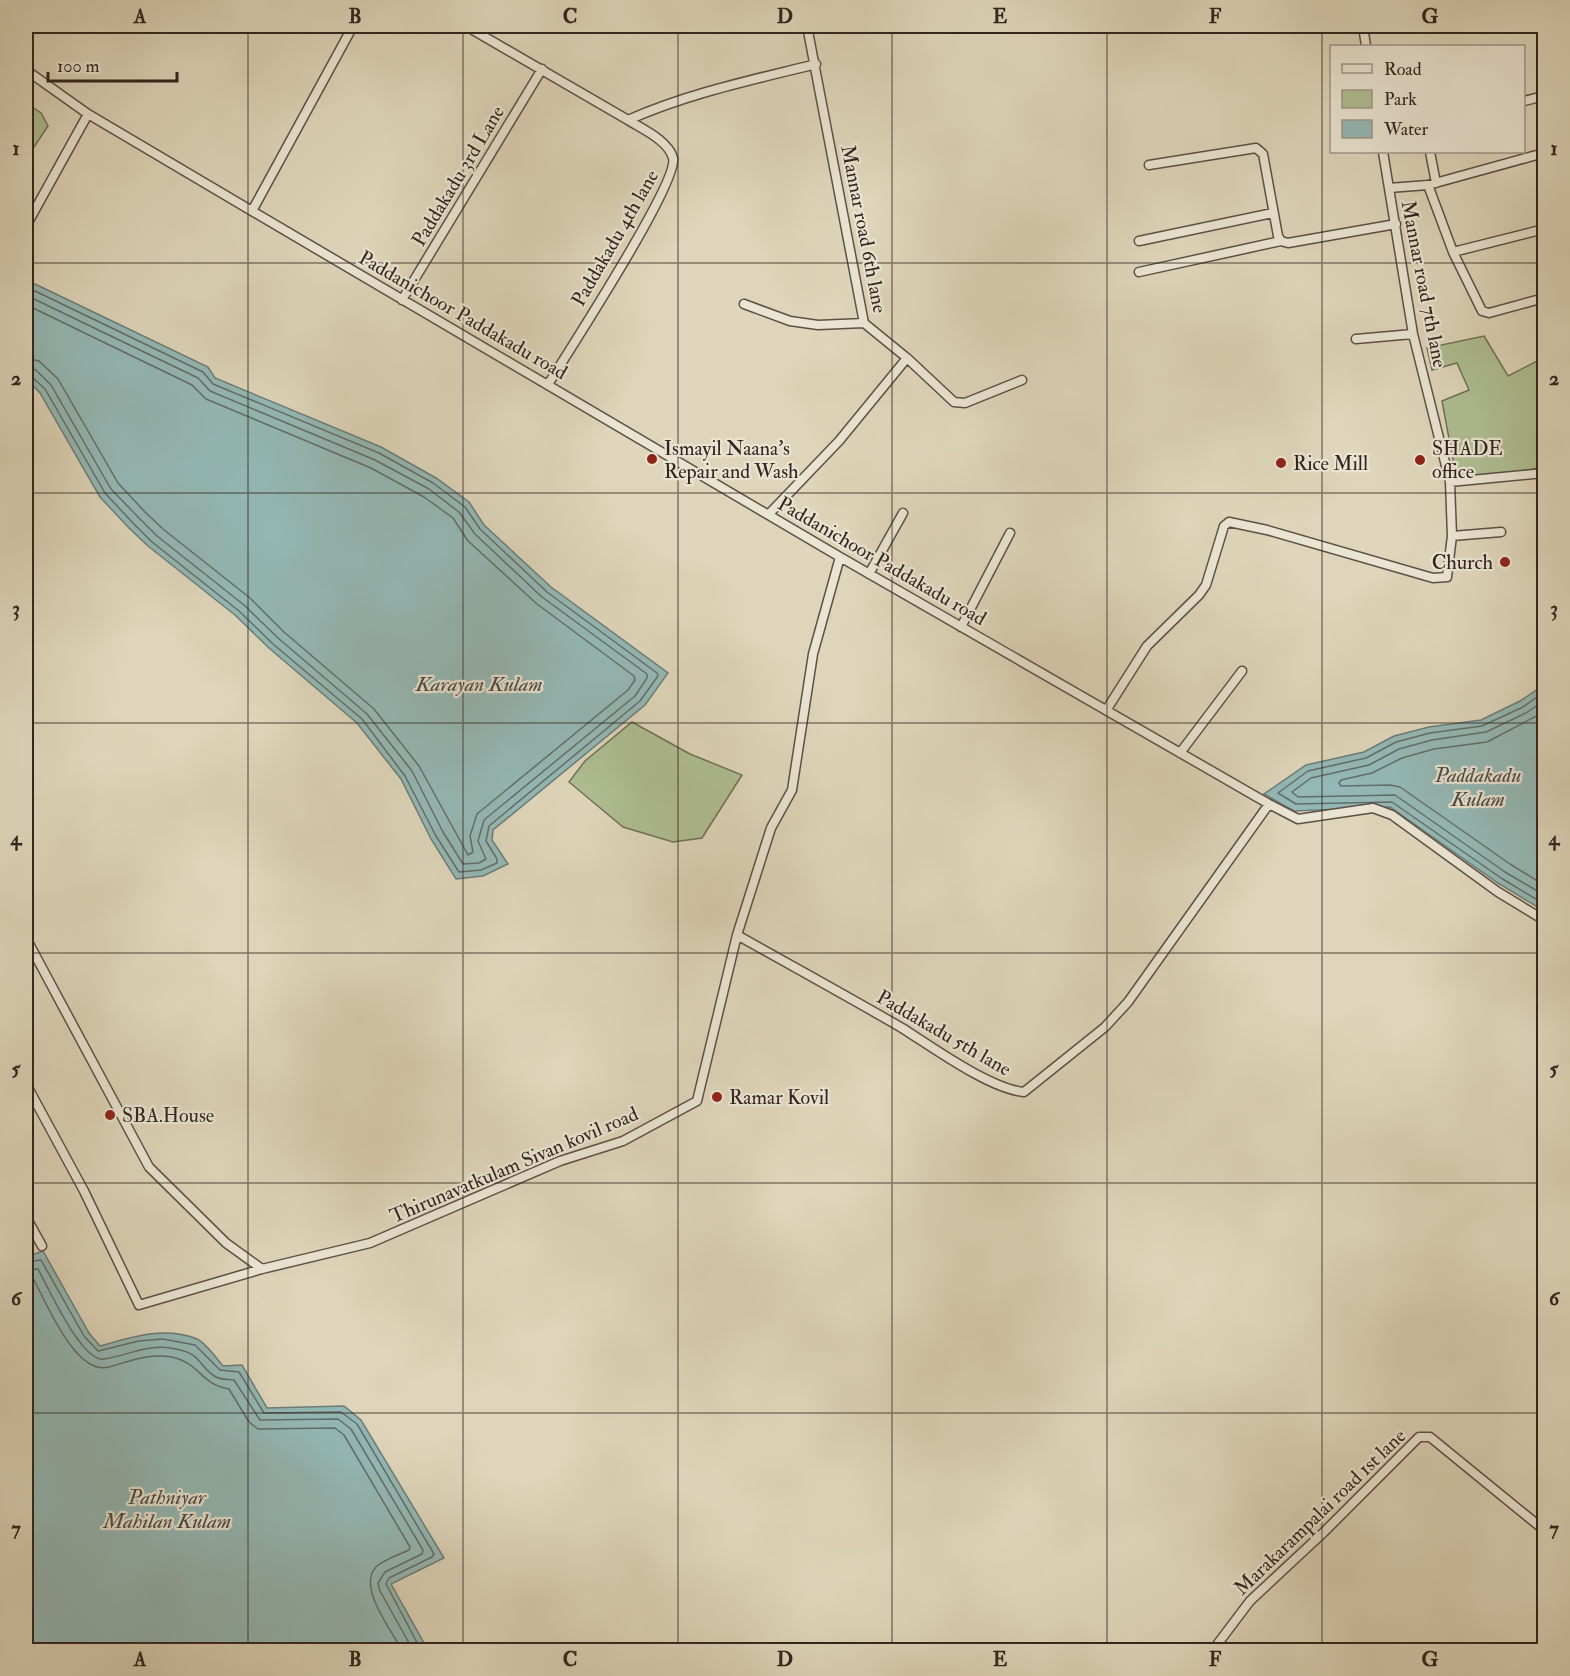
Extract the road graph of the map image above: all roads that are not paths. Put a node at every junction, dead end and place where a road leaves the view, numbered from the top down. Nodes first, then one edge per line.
1 (353, 26) edge
2 (466, 26) edge
3 (807, 26) edge
4 (1363, 26) edge
5 (1544, 26) edge
6 (1545, 31) edge
7 (1366, 45) edge
8 (816, 64) junction
9 (542, 69) junction
10 (26, 70) edge
11 (1545, 96) edge
12 (1525, 101) edge
13 (88, 114) junction
14 (628, 120) junction
15 (1383, 153) edge
16 (1430, 153) edge
17 (1545, 153) edge
18 (1149, 165) dead end
19 (1432, 184) junction
20 (1389, 188) junction
21 (252, 211) junction
22 (1273, 213) junction
23 (1396, 224) junction
24 (26, 226) edge
25 (1545, 230) edge
26 (1139, 241) dead end
27 (1281, 242) junction
28 (1453, 252) junction
29 (1139, 272) dead end
30 (1545, 298) edge
31 (402, 300) junction
32 (744, 304) dead end
33 (864, 323) junction
34 (1413, 334) junction
35 (1356, 339) dead end
36 (907, 358) junction
37 (1022, 380) dead end
38 (549, 383) junction
39 (1545, 473) edge
40 (1450, 482) junction
41 (903, 513) dead end
42 (769, 514) junction
43 (1501, 532) dead end
44 (1010, 533) dead end
45 (1452, 536) junction
46 (840, 557) junction
47 (869, 574) junction
48 (961, 627) junction
49 (1242, 671) dead end
50 (1107, 709) junction
51 (1180, 753) junction
52 (1269, 804) junction
53 (1545, 920) edge
54 (736, 935) junction
55 (26, 938) edge
56 (29, 952) edge
57 (26, 1084) edge
58 (26, 1217) edge
59 (42, 1246) dead end
60 (262, 1269) junction
61 (1545, 1530) edge
62 (1213, 1650) edge

1 - 21 street
2 - 9 street, Paddakadu 4th lane
3 - 8 street, Mannar road 6th lane
4 - 7 street
5 - 6 street
8 - 14 street
8 - 33 street, Mannar road 6th lane
9 - 14 street, Paddakadu 4th lane
9 - 31 street, Paddakadu 3rd Lane
10 - 13 street, Paddanichoor Paddakadu road
11 - 12 street
13 - 21 street, Paddanichoor Paddakadu road
13 - 24 street
14 - 38 street, Paddakadu 4th lane
15 - 20 street, Mannar road 7th lane
16 - 19 street
17 - 19 street
18 - 22 street
19 - 20 street
19 - 28 street
20 - 23 street, Mannar road 7th lane
21 - 31 street, Paddanichoor Paddakadu road
22 - 26 street
22 - 27 street
23 - 27 street
23 - 34 street, Mannar road 7th lane
25 - 28 street
27 - 29 street
28 - 30 street
31 - 38 street, Paddanichoor Paddakadu road
32 - 33 street
33 - 36 street, Mannar road 6th lane
34 - 35 street
34 - 40 street, Mannar road 7th lane
36 - 37 street, Mannar road 6th lane
36 - 42 street
38 - 42 street, Paddanichoor Paddakadu road
39 - 40 street
40 - 45 street, Mannar road 7th lane
41 - 47 street
42 - 46 street, Paddanichoor Paddakadu road
43 - 45 street
44 - 48 street
45 - 50 street, Mannar road 7th lane
46 - 47 street, Paddanichoor Paddakadu road
46 - 54 street, Thirunavatkulam Sivan kovil road
47 - 48 street, Paddanichoor Paddakadu road
48 - 50 street, Paddanichoor Paddakadu road
49 - 51 street
50 - 51 street, Paddanichoor Paddakadu road
51 - 52 street, Paddanichoor Paddakadu road
52 - 53 street, Paddanichoor Paddakadu road
52 - 54 street, Paddakadu 5th lane
54 - 60 street, Thirunavatkulam Sivan kovil road
55 - 56 street
56 - 60 street
57 - 60 street, Thirunavatkulam Sivan kovil road
58 - 59 street
61 - 62 street, Marakarampalai road 1st lane

